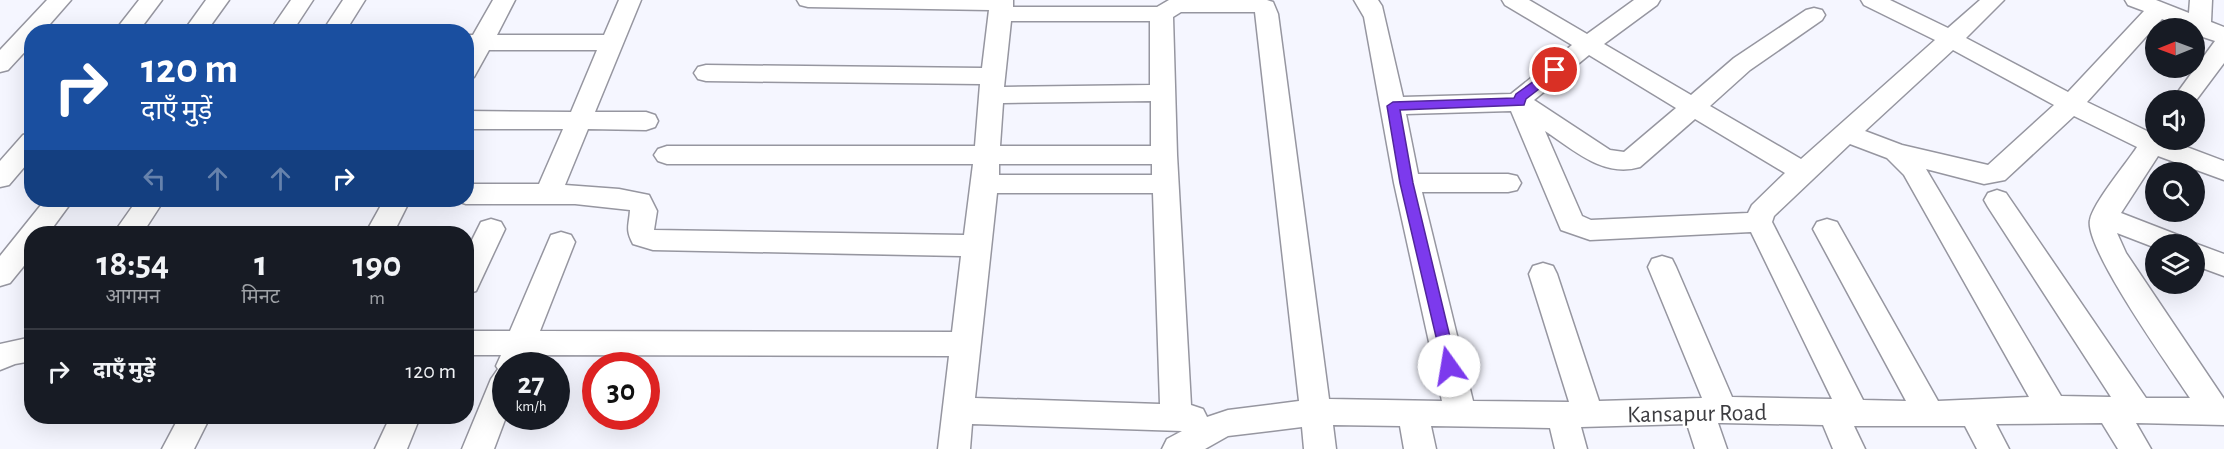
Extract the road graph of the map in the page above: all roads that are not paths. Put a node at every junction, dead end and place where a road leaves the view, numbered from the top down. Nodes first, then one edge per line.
1 (60, 0) edge
2 (151, 0) edge
3 (218, 0) edge
4 (302, 0) edge
5 (354, 0) edge
6 (504, 0) edge
7 (630, 0) edge
8 (808, 0) edge
9 (1365, 0) edge
10 (1513, 0) edge
11 (1649, 0) edge
12 (1872, 0) edge
13 (1993, 0) edge
14 (2201, 0) edge
15 (1196, 2) edge
16 (1002, 5) edge
17 (2147, 5) edge
18 (1161, 14) junction
19 (1814, 15) dead end
20 (2176, 18) edge
21 (2200, 18) edge
22 (38, 24) edge
23 (131, 24) edge
24 (200, 24) edge
25 (286, 24) edge
26 (338, 24) edge
27 (2205, 30) edge
28 (2224, 36) edge
29 (24, 38) edge
30 (1951, 39) junction
31 (612, 42) junction
32 (474, 43) edge
33 (1587, 45) junction
34 (2224, 46) edge
35 (0, 64) edge
36 (706, 73) dead end
37 (992, 86) junction
38 (2191, 90) edge
39 (1164, 93) junction
40 (1519, 102) junction
41 (2071, 104) junction
42 (1393, 106) junction
43 (1694, 107) junction
44 (474, 120) edge
45 (579, 121) junction
46 (646, 121) dead end
47 (1845, 134) junction
48 (2145, 137) edge
49 (24, 150) edge
50 (2148, 150) edge
51 (2175, 150) edge
52 (1896, 152) junction
53 (986, 154) junction
54 (667, 155) dead end
55 (1164, 155) junction
56 (1803, 171) junction
57 (2224, 171) edge
58 (0, 178) edge
59 (1407, 183) junction
60 (1508, 183) dead end
61 (985, 184) junction
62 (1166, 184) junction
63 (474, 194) edge
64 (548, 195) junction
65 (1997, 200) dead end
66 (54, 207) edge
67 (146, 207) edge
68 (393, 207) edge
69 (2104, 217) junction
70 (1759, 222) junction
71 (39, 226) edge
72 (133, 226) edge
73 (383, 226) edge
74 (491, 229) dead end
75 (1827, 229) dead end
76 (2147, 234) edge
77 (561, 242) dead end
78 (24, 245) edge
79 (976, 246) junction
80 (2205, 257) edge
81 (2224, 265) edge
82 (474, 266) edge
83 (1662, 267) dead end
84 (1543, 274) dead end
85 (0, 275) edge
86 (965, 344) junction
87 (474, 345) edge
88 (24, 350) edge
89 (503, 352) edge
90 (516, 352) edge
91 (570, 354) edge
92 (0, 358) edge
93 (2052, 410) junction
94 (2123, 410) junction
95 (960, 411) junction
96 (1710, 411) junction
97 (1316, 412) junction
98 (1413, 412) junction
99 (1460, 412) junction
100 (2220, 412) edge
101 (1844, 413) junction
102 (1974, 413) junction
103 (492, 414) edge
104 (1929, 414) junction
105 (1575, 415) junction
106 (1176, 416) junction
107 (191, 424) edge
108 (402, 424) edge
109 (1215, 427) junction
110 (178, 449) edge
111 (391, 449) edge
112 (478, 449) edge
113 (954, 449) edge
114 (1178, 449) edge
115 (1320, 449) edge
116 (1420, 449) edge
117 (1571, 449) edge
118 (1712, 449) edge
119 (1850, 449) edge
120 (1993, 449) edge
121 (2135, 449) edge

1 - 22 street
2 - 23 street
3 - 24 street
4 - 25 street
5 - 26 street
6 - 32 street
7 - 31 street
8 - 16 street
9 - 42 street
10 - 33 street
11 - 33 street
12 - 30 street
13 - 30 street
14 - 21 street
15 - 18 street
15 - 97 street
16 - 18 street
16 - 37 street
17 - 20 street
17 - 41 street
18 - 39 street
19 - 43 street
27 - 28 street
29 - 35 street
30 - 41 street
30 - 47 street
31 - 32 street
31 - 45 street
33 - 40 street
33 - 43 street
34 - 38 street
36 - 37 street
37 - 39 street
37 - 53 street
39 - 55 street
40 - 42 street
40 - 43 street
40 - 70 street
41 - 48 street
41 - 52 street
42 - 59 street
43 - 56 street
44 - 45 street
45 - 46 street
45 - 64 street
47 - 52 street
47 - 56 street
49 - 58 street
50 - 69 street
51 - 57 street
52 - 93 street
53 - 54 street
53 - 55 street
53 - 61 street
55 - 62 street
56 - 70 street
59 - 60 street
59 - 99 street
61 - 62 street
61 - 79 street
62 - 106 street
63 - 64 street
64 - 79 street
65 - 94 street
66 - 71 street
67 - 72 street
68 - 73 street
69 - 76 street
69 - 100 street
70 - 101 street
74 - 82 street
75 - 104 street
77 - 90 street
78 - 85 street
79 - 86 street
80 - 81 street
83 - 96 street
84 - 105 street
86 - 91 street
86 - 95 street
87 - 89 street
88 - 92 street
93 - 94 street, Kansapur Road
93 - 102 street, Kansapur Road
94 - 100 street, Kansapur Road
94 - 121 street
95 - 106 street
95 - 113 street
96 - 101 street, Kansapur Road
96 - 105 street, Kansapur Road
96 - 118 street
97 - 98 street, Kansapur Road
97 - 109 street, Kansapur Road
97 - 115 street
98 - 99 street, Kansapur Road
98 - 116 street
99 - 105 street, Kansapur Road
101 - 104 street, Kansapur Road
101 - 119 street
102 - 104 street, Kansapur Road
102 - 120 street
103 - 112 street
105 - 117 street
106 - 109 street
107 - 110 street
108 - 111 street
109 - 114 street, Kansapur Road

